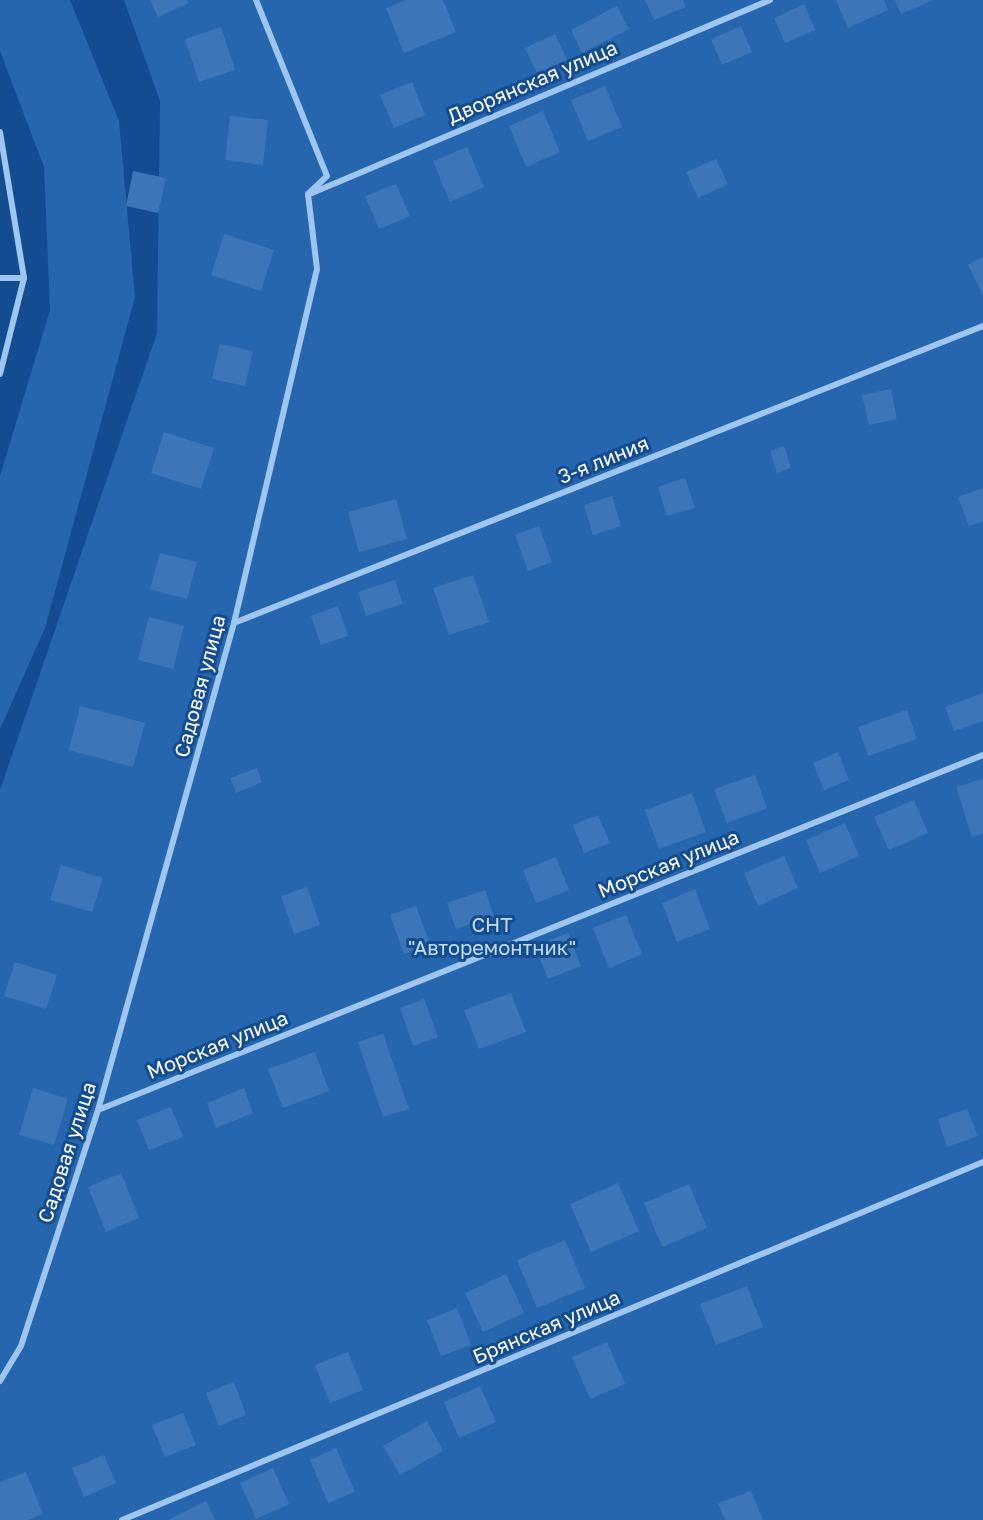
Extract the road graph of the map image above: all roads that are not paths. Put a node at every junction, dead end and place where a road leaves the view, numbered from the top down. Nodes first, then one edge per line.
1 (256, 0) edge
2 (770, 0) edge
3 (0, 132) edge
4 (308, 194) junction
5 (0, 278) edge
6 (24, 278) junction
7 (983, 326) edge
8 (0, 374) edge
9 (234, 623) junction
10 (983, 755) edge
11 (98, 1110) junction
12 (983, 1162) edge
13 (0, 1381) edge
14 (122, 1520) edge

1 - 4 street
2 - 4 street, Дворянская улица
3 - 6 street
4 - 9 street, Садовая улица
5 - 6 street
6 - 8 street
7 - 9 street, 3-я линия
9 - 11 street, Садовая улица
10 - 11 street, Морская улица
11 - 13 street, Садовая улица
12 - 14 street, Брянская улица

